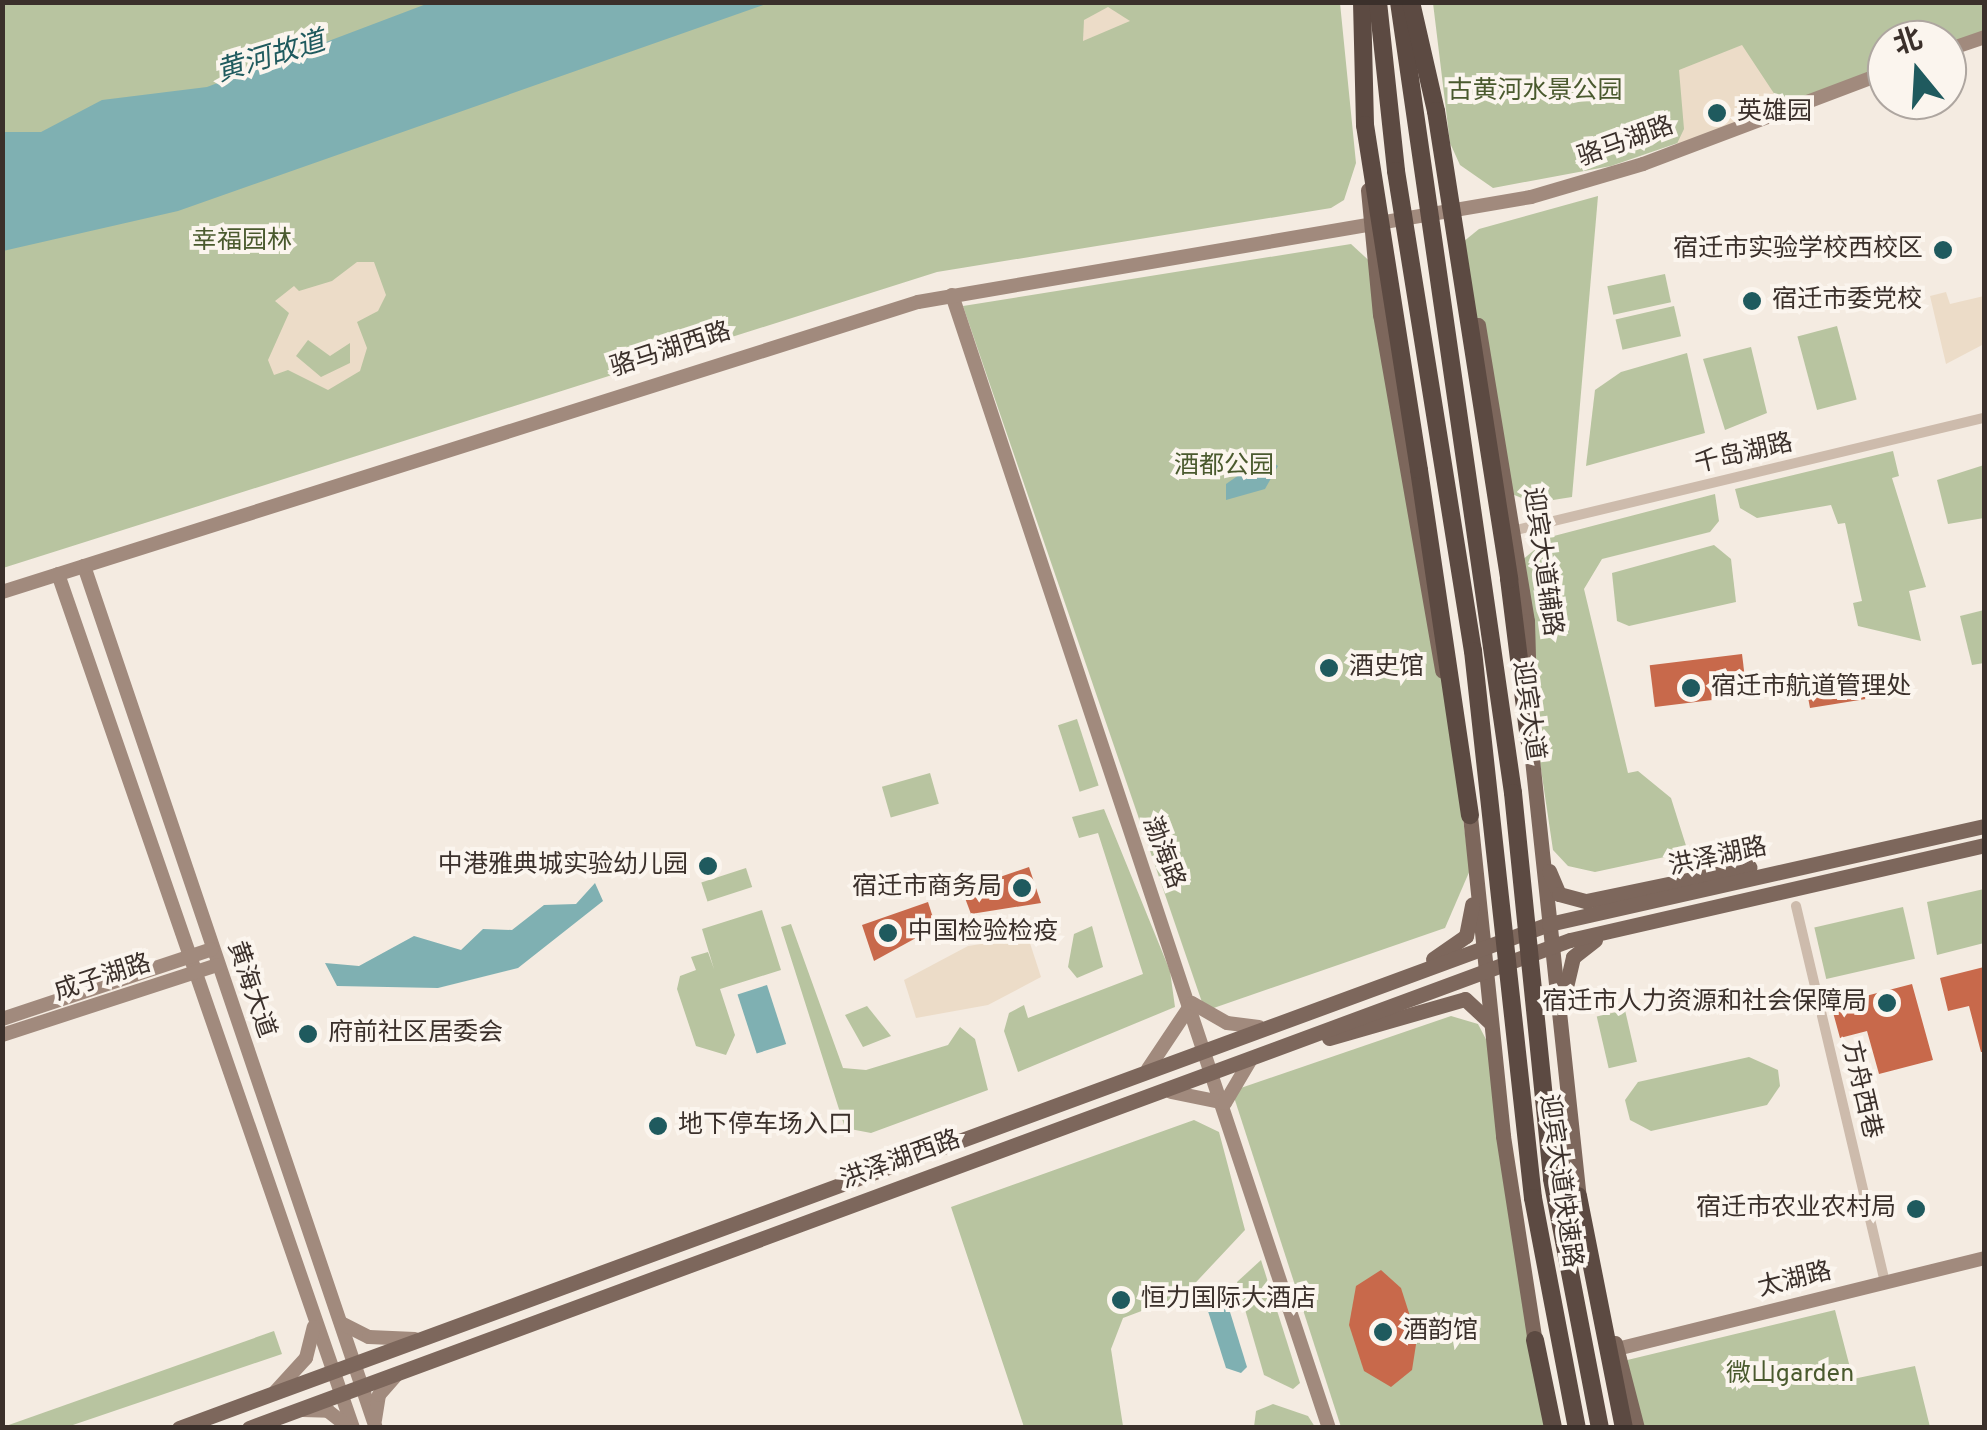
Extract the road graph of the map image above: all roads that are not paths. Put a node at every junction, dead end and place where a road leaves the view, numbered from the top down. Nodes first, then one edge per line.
1 (1359, 2) edge
2 (1378, 2) edge
3 (1399, 2) edge
4 (1413, 2) edge
5 (1867, 80) edge
6 (1643, 164) junction
7 (1440, 174) junction
8 (1452, 212) junction
9 (1371, 224) junction
10 (952, 294) junction
11 (1984, 418) edge
12 (1512, 531) junction
13 (84, 566) junction
14 (58, 574) junction
15 (2, 592) edge
16 (1529, 740) junction
17 (1532, 770) junction
18 (1470, 815) junction
19 (1984, 826) edge
20 (1902, 844) junction
21 (1984, 845) edge
22 (1796, 906) dead end
23 (1692, 913) junction
24 (1548, 924) junction
25 (1507, 939) joint
26 (1570, 940) joint
27 (1551, 947) junction
28 (1484, 948) junction
29 (212, 949) junction
30 (1467, 954) joint
31 (190, 956) junction
32 (218, 964) junction
33 (1486, 971) junction
34 (195, 972) junction
35 (1346, 994) junction
36 (1192, 1003) junction
37 (2, 1019) edge
38 (1491, 1025) junction
39 (1259, 1027) junction
40 (2, 1036) edge
41 (1286, 1046) junction
42 (1206, 1048) junction
43 (1251, 1058) junction
44 (1148, 1069) junction
45 (1215, 1072) junction
46 (1562, 1073) junction
47 (1157, 1094) junction
48 (1224, 1103) junction
49 (1578, 1196) junction
50 (1984, 1258) edge
51 (1885, 1282) junction
52 (338, 1318) junction
53 (314, 1321) junction
54 (425, 1338) junction
55 (1535, 1340) junction
56 (1616, 1349) junction
57 (440, 1358) junction
58 (354, 1364) junction
59 (333, 1372) junction
60 (397, 1374) junction
61 (361, 1387) junction
62 (274, 1393) junction
63 (341, 1394) junction
64 (249, 1402) junction
65 (297, 1410) junction
66 (252, 1426) edge
67 (375, 1427) edge
68 (179, 1428) edge
69 (351, 1428) edge
70 (1329, 1428) edge
71 (1544, 1428) edge
72 (1553, 1428) edge
73 (1577, 1428) edge
74 (1600, 1428) edge
75 (1624, 1428) edge
76 (1637, 1428) edge

1 - 9 main road
1 - 18 highway, bridge
2 - 25 highway, 迎宾大道, bridge
3 - 74 highway, 迎宾大道, bridge
4 - 7 main road, 迎宾大道辅路
4 - 16 highway, bridge
5 - 6 street, 骆马湖路
6 - 7 street
6 - 8 street, 骆马湖路
7 - 8 main road, 迎宾大道辅路
8 - 9 street, 骆马湖路
8 - 12 main road, 迎宾大道辅路
9 - 10 street, 骆马湖西路
9 - 18 main road
10 - 13 street, 骆马湖西路
10 - 36 street, 渤海路
11 - 12 street, 千岛湖路
12 - 16 main road, 迎宾大道辅路
13 - 14 street, 骆马湖西路
13 - 29 street, 黄海大道
14 - 15 street, 骆马湖西路
14 - 31 street, 黄海大道
16 - 17 main road, 迎宾大道辅路
17 - 20 main road
17 - 24 main road, 迎宾大道辅路
18 - 28 main road
18 - 35 main road
19 - 20 main road, 洪泽湖路
20 - 24 main road, 洪泽湖路
21 - 23 main road, 洪泽湖路
22 - 51 street, 方舟西巷
23 - 26 main road, 洪泽湖路
23 - 46 main road
24 - 27 main road, 迎宾大道辅路
24 - 28 main road, 洪泽湖路
25 - 73 highway, 迎宾大道快速路, bridge
26 - 27 main road, 洪泽湖西路
27 - 33 main road, 洪泽湖西路
27 - 46 main road, 迎宾大道辅路
28 - 30 main road, 洪泽湖路
28 - 33 main road
29 - 31 street, 成子湖路
29 - 32 street, 黄海大道
30 - 35 main road, 洪泽湖西路
31 - 34 street, 黄海大道
31 - 37 street, 成子湖路
32 - 34 street, 成子湖路
32 - 52 street, 黄海大道
33 - 38 main road
33 - 41 main road, 洪泽湖西路
34 - 40 street, 成子湖路
34 - 53 street, 黄海大道
35 - 39 main road, 洪泽湖西路
36 - 39 street
36 - 42 street, 渤海路
36 - 44 street
38 - 41 main road
38 - 55 main road
39 - 42 main road, 洪泽湖西路
41 - 43 main road, 洪泽湖西路
42 - 44 main road, 洪泽湖西路
42 - 45 street, 渤海路
43 - 45 main road, 洪泽湖西路
43 - 48 street
44 - 54 main road, 洪泽湖西路
45 - 47 main road, 洪泽湖西路
45 - 48 street, 渤海路
46 - 49 main road, 迎宾大道辅路
47 - 48 street
47 - 57 main road, 洪泽湖西路
48 - 70 street, 渤海路
49 - 56 main road, 迎宾大道辅路
49 - 75 highway
50 - 51 street, 太湖路
51 - 56 street, 太湖路
52 - 54 street
52 - 58 street, 黄海大道
53 - 59 street, 黄海大道
53 - 62 street
54 - 57 main road
54 - 58 main road, 洪泽湖西路
55 - 71 main road
55 - 72 highway
56 - 76 main road, 迎宾大道辅路
57 - 60 main road, 洪泽湖西路
58 - 59 main road, 洪泽湖西路
58 - 61 street, 黄海大道
59 - 62 main road, 洪泽湖西路
59 - 63 street, 黄海大道
60 - 61 main road, 洪泽湖西路
60 - 67 street
61 - 63 main road, 洪泽湖西路
61 - 67 street, 黄海大道
62 - 64 main road, 洪泽湖西路
63 - 65 main road, 洪泽湖西路
63 - 69 street, 黄海大道
64 - 66 main road
64 - 68 main road, 洪泽湖西路
65 - 66 main road, 洪泽湖西路
65 - 69 street

